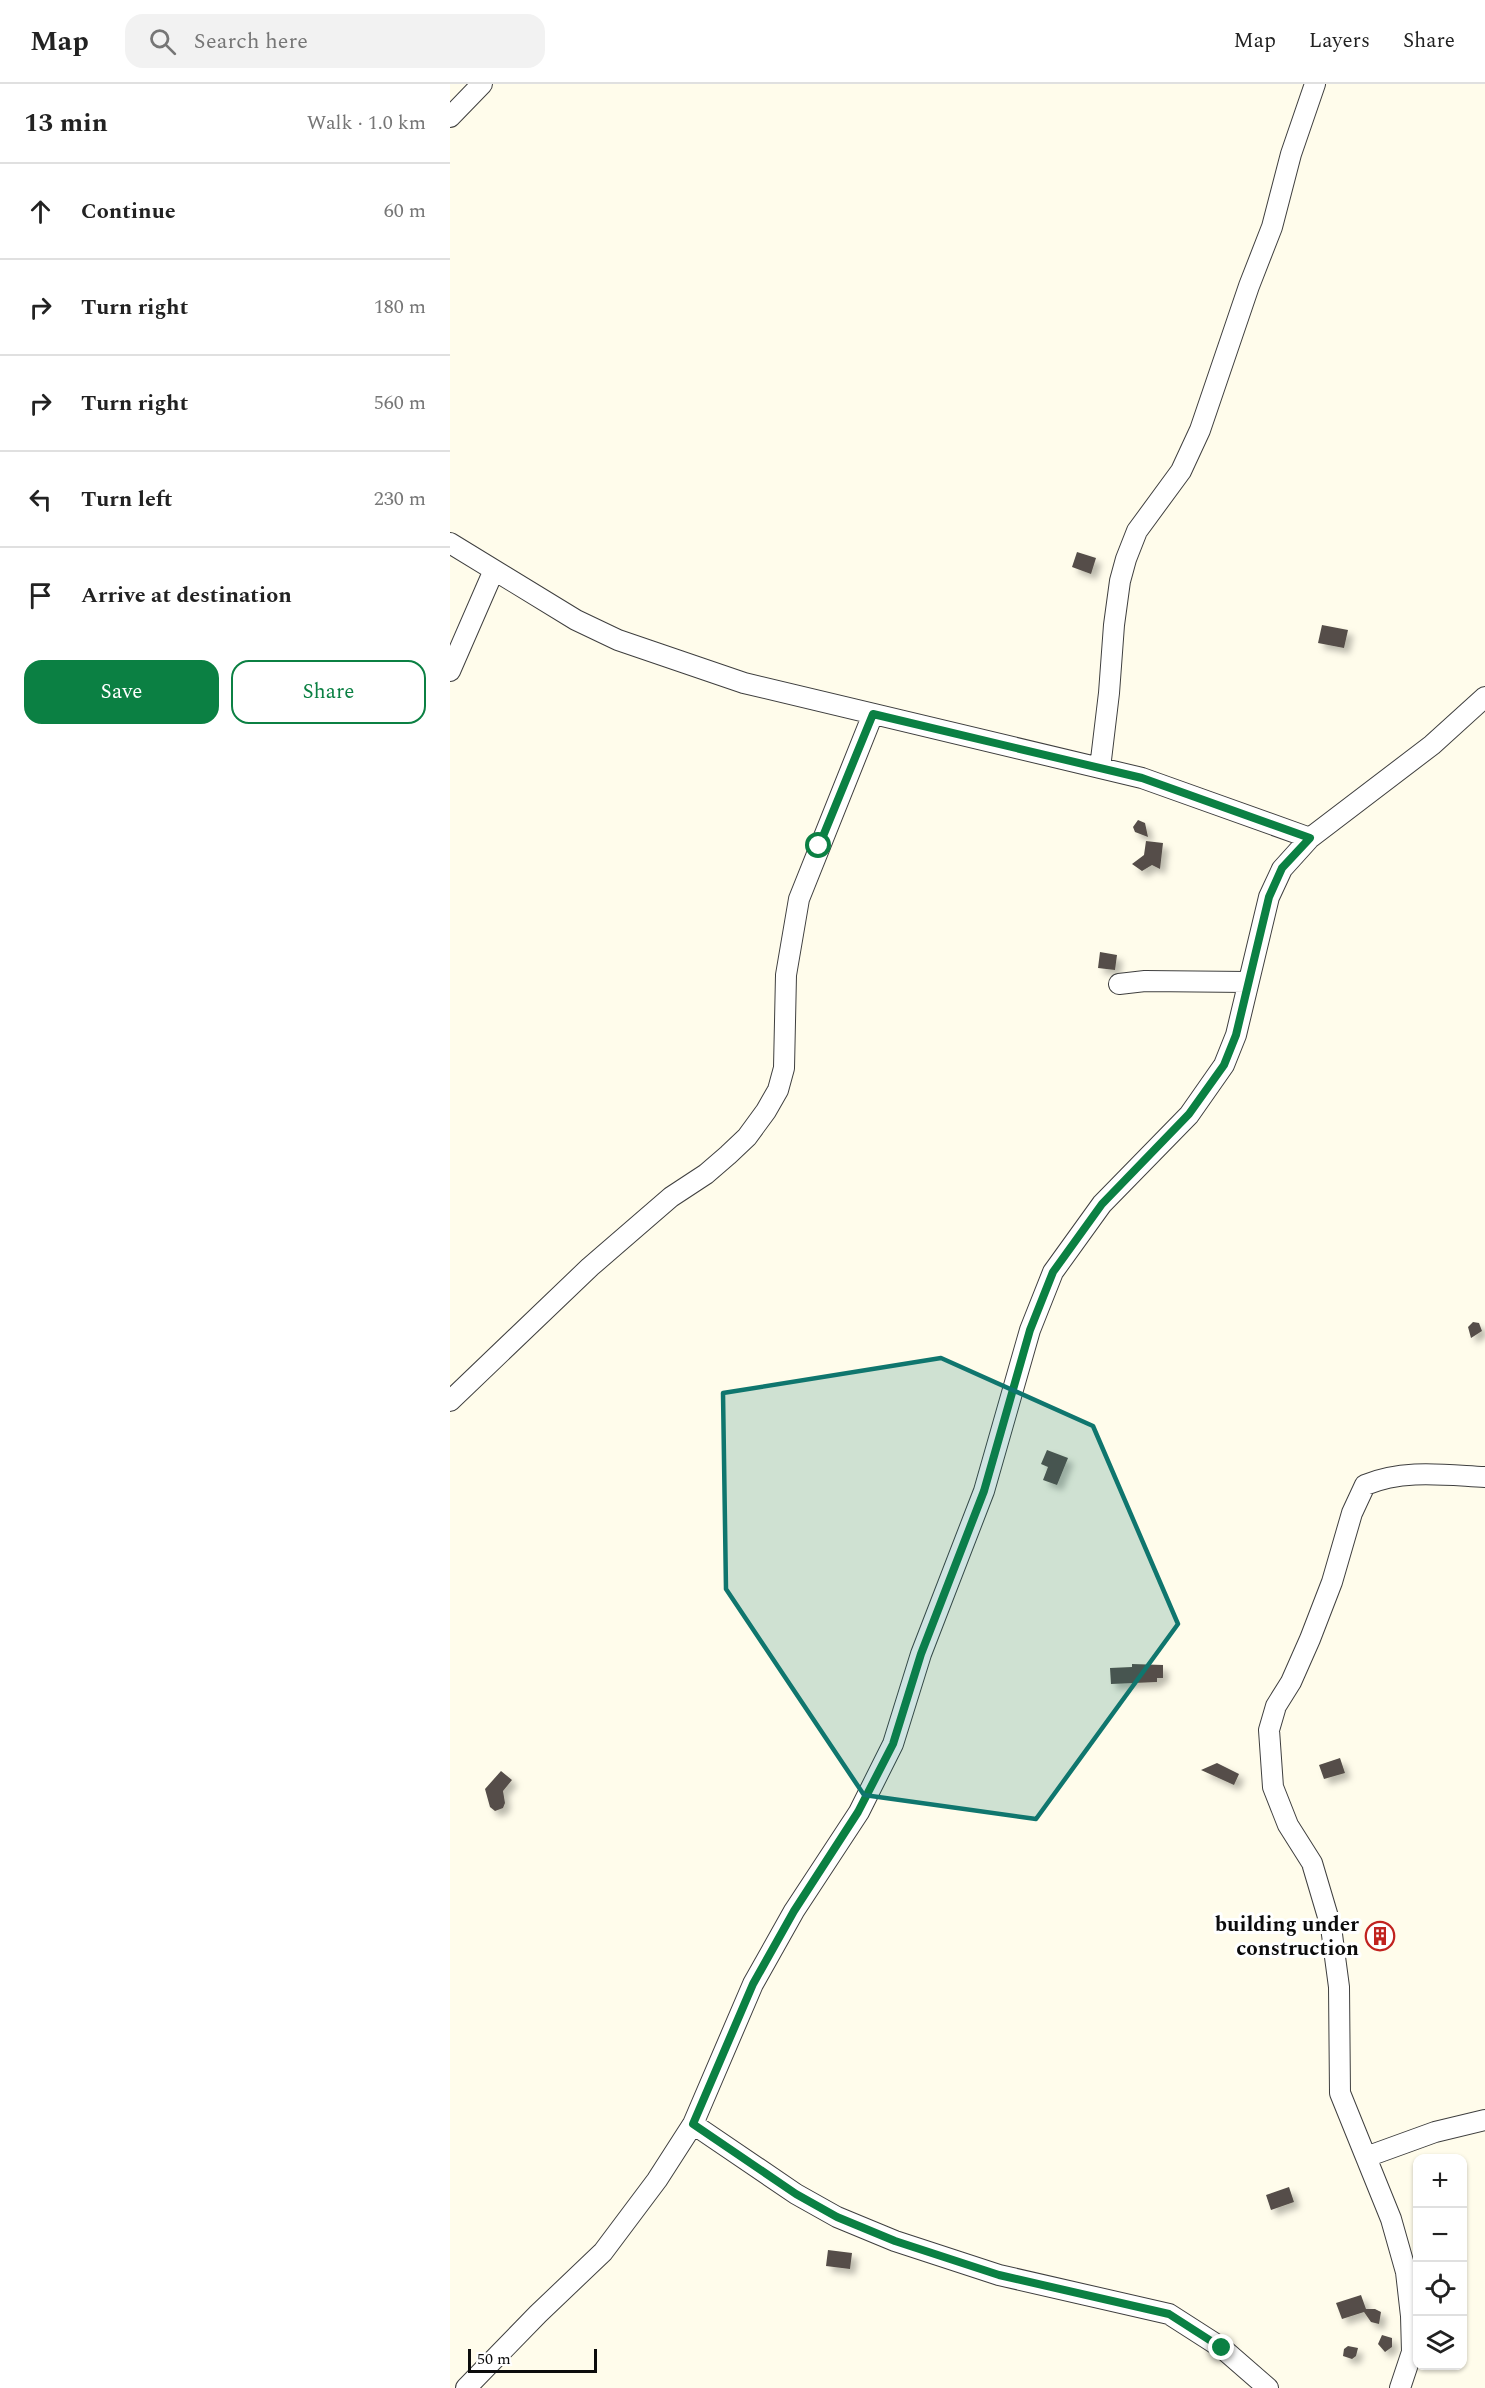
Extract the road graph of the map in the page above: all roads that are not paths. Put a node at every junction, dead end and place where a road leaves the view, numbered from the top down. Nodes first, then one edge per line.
1 (482, 84) edge
2 (1315, 84) edge
3 (450, 117) edge
4 (450, 543) edge
5 (494, 570) junction
6 (450, 671) edge
7 (1485, 697) edge
8 (873, 714) junction
9 (1100, 768) junction
10 (1310, 838) junction
11 (1247, 982) junction
12 (1119, 984) dead end
13 (450, 1401) edge
14 (1485, 1477) edge
15 (1485, 2120) edge
16 (693, 2124) junction
17 (1366, 2157) junction
18 (466, 2388) edge
19 (1268, 2388) edge
20 (1400, 2388) edge

1 - 3 street
2 - 9 street
4 - 5 street
5 - 6 street
5 - 8 street
7 - 10 street
8 - 9 street
8 - 13 street
9 - 10 street
10 - 11 street
11 - 12 street
11 - 16 street
14 - 17 street
15 - 17 street
16 - 18 street
16 - 19 street
17 - 20 street

